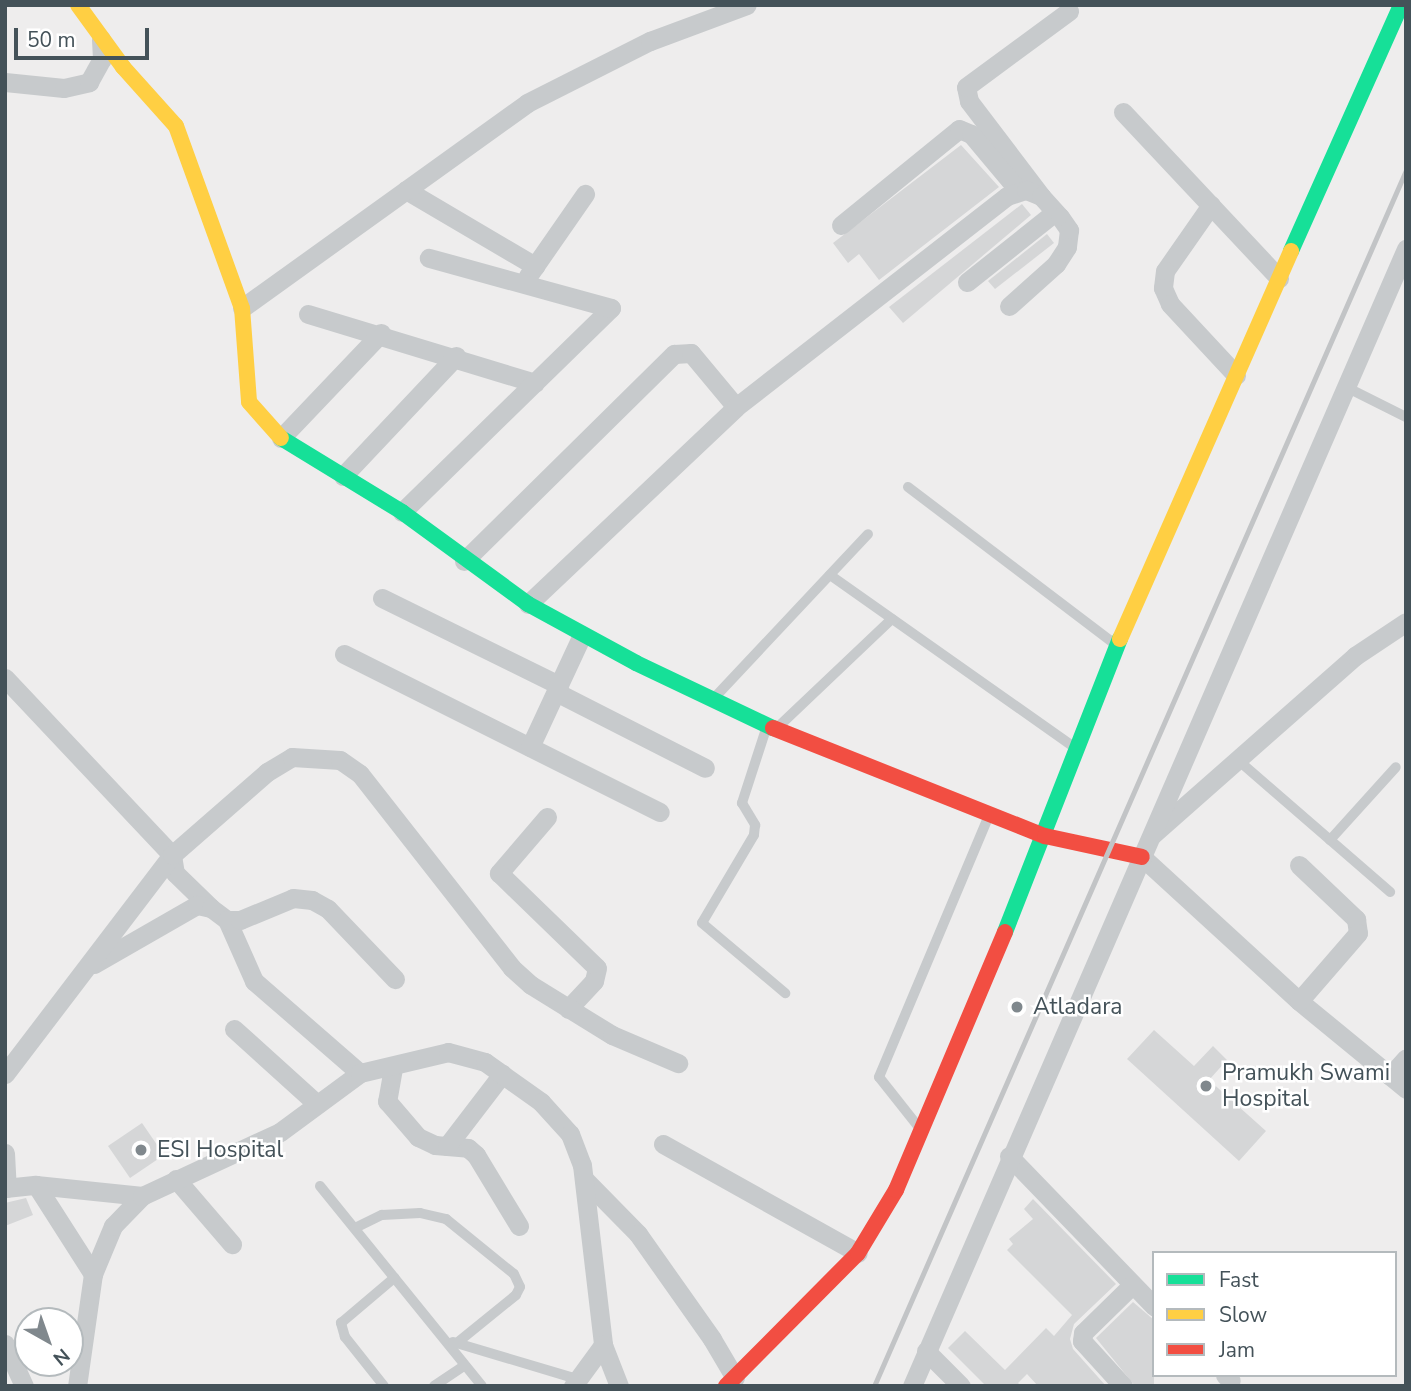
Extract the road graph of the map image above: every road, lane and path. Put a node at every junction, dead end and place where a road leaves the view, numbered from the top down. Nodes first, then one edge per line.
1 (78, 5) edge
2 (747, 5) edge
3 (1401, 5) edge
4 (1069, 11) dead end
5 (101, 39) junction
6 (5, 82) edge
7 (1123, 112) dead end
8 (406, 190) junction
9 (1018, 190) junction
10 (585, 194) dead end
11 (1041, 196) junction
12 (1211, 205) junction
13 (1055, 212) junction
14 (841, 225) dead end
15 (1406, 249) edge
16 (429, 258) dead end
17 (535, 266) junction
18 (1279, 278) junction
19 (967, 282) dead end
20 (523, 284) junction
21 (1009, 306) dead end
22 (242, 307) junction
23 (308, 314) dead end
24 (381, 333) junction
25 (456, 356) junction
26 (1236, 375) junction
27 (535, 383) junction
28 (1345, 387) junction
29 (736, 407) junction
30 (1406, 417) edge
31 (281, 438) junction
32 (343, 476) junction
33 (908, 487) dead end
34 (402, 512) junction
35 (867, 534) dead end
36 (464, 561) junction
37 (830, 575) junction
38 (382, 598) dead end
39 (528, 604) junction
40 (892, 619) junction
41 (1406, 622) edge
42 (582, 635) junction
43 (1118, 646) junction
44 (344, 654) dead end
45 (5, 678) edge
46 (557, 689) junction
47 (713, 699) junction
48 (771, 727) junction
49 (530, 747) junction
50 (1078, 751) junction
51 (1239, 761) junction
52 (1396, 767) dead end
53 (705, 768) dead end
54 (660, 812) dead end
55 (990, 814) junction
56 (547, 817) dead end
57 (1045, 836) junction
58 (1330, 840) junction
59 (1145, 847) junction
60 (172, 855) junction
61 (1299, 864) dead end
62 (1390, 892) dead end
63 (211, 908) junction
64 (227, 920) junction
65 (85, 970) junction
66 (395, 979) dead end
67 (785, 993) dead end
68 (1299, 1001) junction
69 (568, 1009) junction
70 (234, 1030) dead end
71 (1406, 1058) edge
72 (678, 1063) dead end
73 (393, 1068) junction
74 (360, 1073) junction
75 (502, 1073) junction
76 (5, 1074) edge
77 (1390, 1076) junction
78 (1406, 1089) edge
79 (317, 1104) junction
80 (922, 1130) junction
81 (663, 1144) dead end
82 (447, 1146) junction
83 (5, 1153) edge
84 (1009, 1157) junction
85 (584, 1179) junction
86 (176, 1180) junction
87 (36, 1185) junction
88 (320, 1186) dead end
89 (6, 1188) edge
90 (142, 1196) junction
91 (519, 1226) dead end
92 (355, 1228) junction
93 (232, 1244) dead end
94 (858, 1253) junction
95 (93, 1275) junction
96 (394, 1278) junction
97 (1132, 1285) junction
98 (1152, 1304) edge
99 (444, 1339) junction
100 (457, 1343) junction
101 (5, 1344) edge
102 (603, 1345) junction
103 (926, 1351) junction
104 (465, 1365) junction
105 (575, 1382) edge
106 (730, 1382) edge
107 (24, 1386) edge
108 (77, 1386) edge
109 (384, 1386) edge
110 (435, 1386) edge
111 (482, 1386) edge
112 (619, 1386) edge
113 (912, 1386) edge
114 (961, 1386) edge
115 (1124, 1386) edge

1 - 5 main road
2 - 8 street
3 - 18 main road
4 - 11 street
5 - 6 street
5 - 22 main road
7 - 12 street
8 - 17 street
8 - 22 street
9 - 11 street
9 - 14 street
9 - 29 street
10 - 17 street
11 - 13 street
12 - 18 street
12 - 26 street
13 - 19 street
13 - 21 street
15 - 28 street
16 - 20 street
17 - 20 street
18 - 26 main road
20 - 27 street
22 - 31 main road
23 - 24 street
24 - 25 street
24 - 31 street
25 - 27 street
25 - 32 street
26 - 43 main road
27 - 34 street
28 - 30 lane
28 - 59 street
29 - 36 street
29 - 39 street
31 - 32 main road
32 - 34 main road
33 - 43 lane
34 - 36 main road
35 - 37 lane
36 - 39 main road
37 - 40 lane
37 - 47 lane
38 - 46 street
39 - 42 main road
40 - 48 lane
40 - 50 lane
41 - 51 street
42 - 46 street
42 - 47 main road
43 - 50 main road
44 - 49 street
45 - 60 street
46 - 49 street
46 - 53 street
47 - 48 main road
48 - 55 main road
48 - 67 lane
49 - 54 street
50 - 57 main road
51 - 58 lane
51 - 59 street
52 - 58 lane
55 - 57 main road
55 - 80 lane
56 - 69 street
57 - 59 main road
57 - 80 main road
58 - 62 lane
59 - 68 street
59 - 84 street
60 - 63 street
60 - 65 street
60 - 69 street
61 - 68 street
63 - 64 street
63 - 65 street
64 - 66 street
64 - 74 street
65 - 76 street
68 - 77 street
69 - 72 street
70 - 79 street
71 - 77 street
73 - 74 street
73 - 75 street
73 - 82 street
74 - 79 street
75 - 82 street
75 - 85 street
77 - 78 street
79 - 86 street
80 - 94 main road
81 - 94 street
82 - 91 street
83 - 89 street
84 - 97 street
84 - 103 street
85 - 102 street
85 - 106 street
86 - 90 street
86 - 93 street
87 - 89 street
87 - 90 street
87 - 95 street
88 - 92 lane
90 - 95 street
92 - 96 lane
92 - 100 lane
94 - 106 main road
95 - 108 street
96 - 99 lane
96 - 109 lane
97 - 98 street
97 - 115 street
99 - 100 lane
99 - 104 lane
100 - 105 lane
101 - 107 street
102 - 105 street
102 - 112 street
103 - 113 street
103 - 114 street
104 - 110 lane
104 - 111 lane

